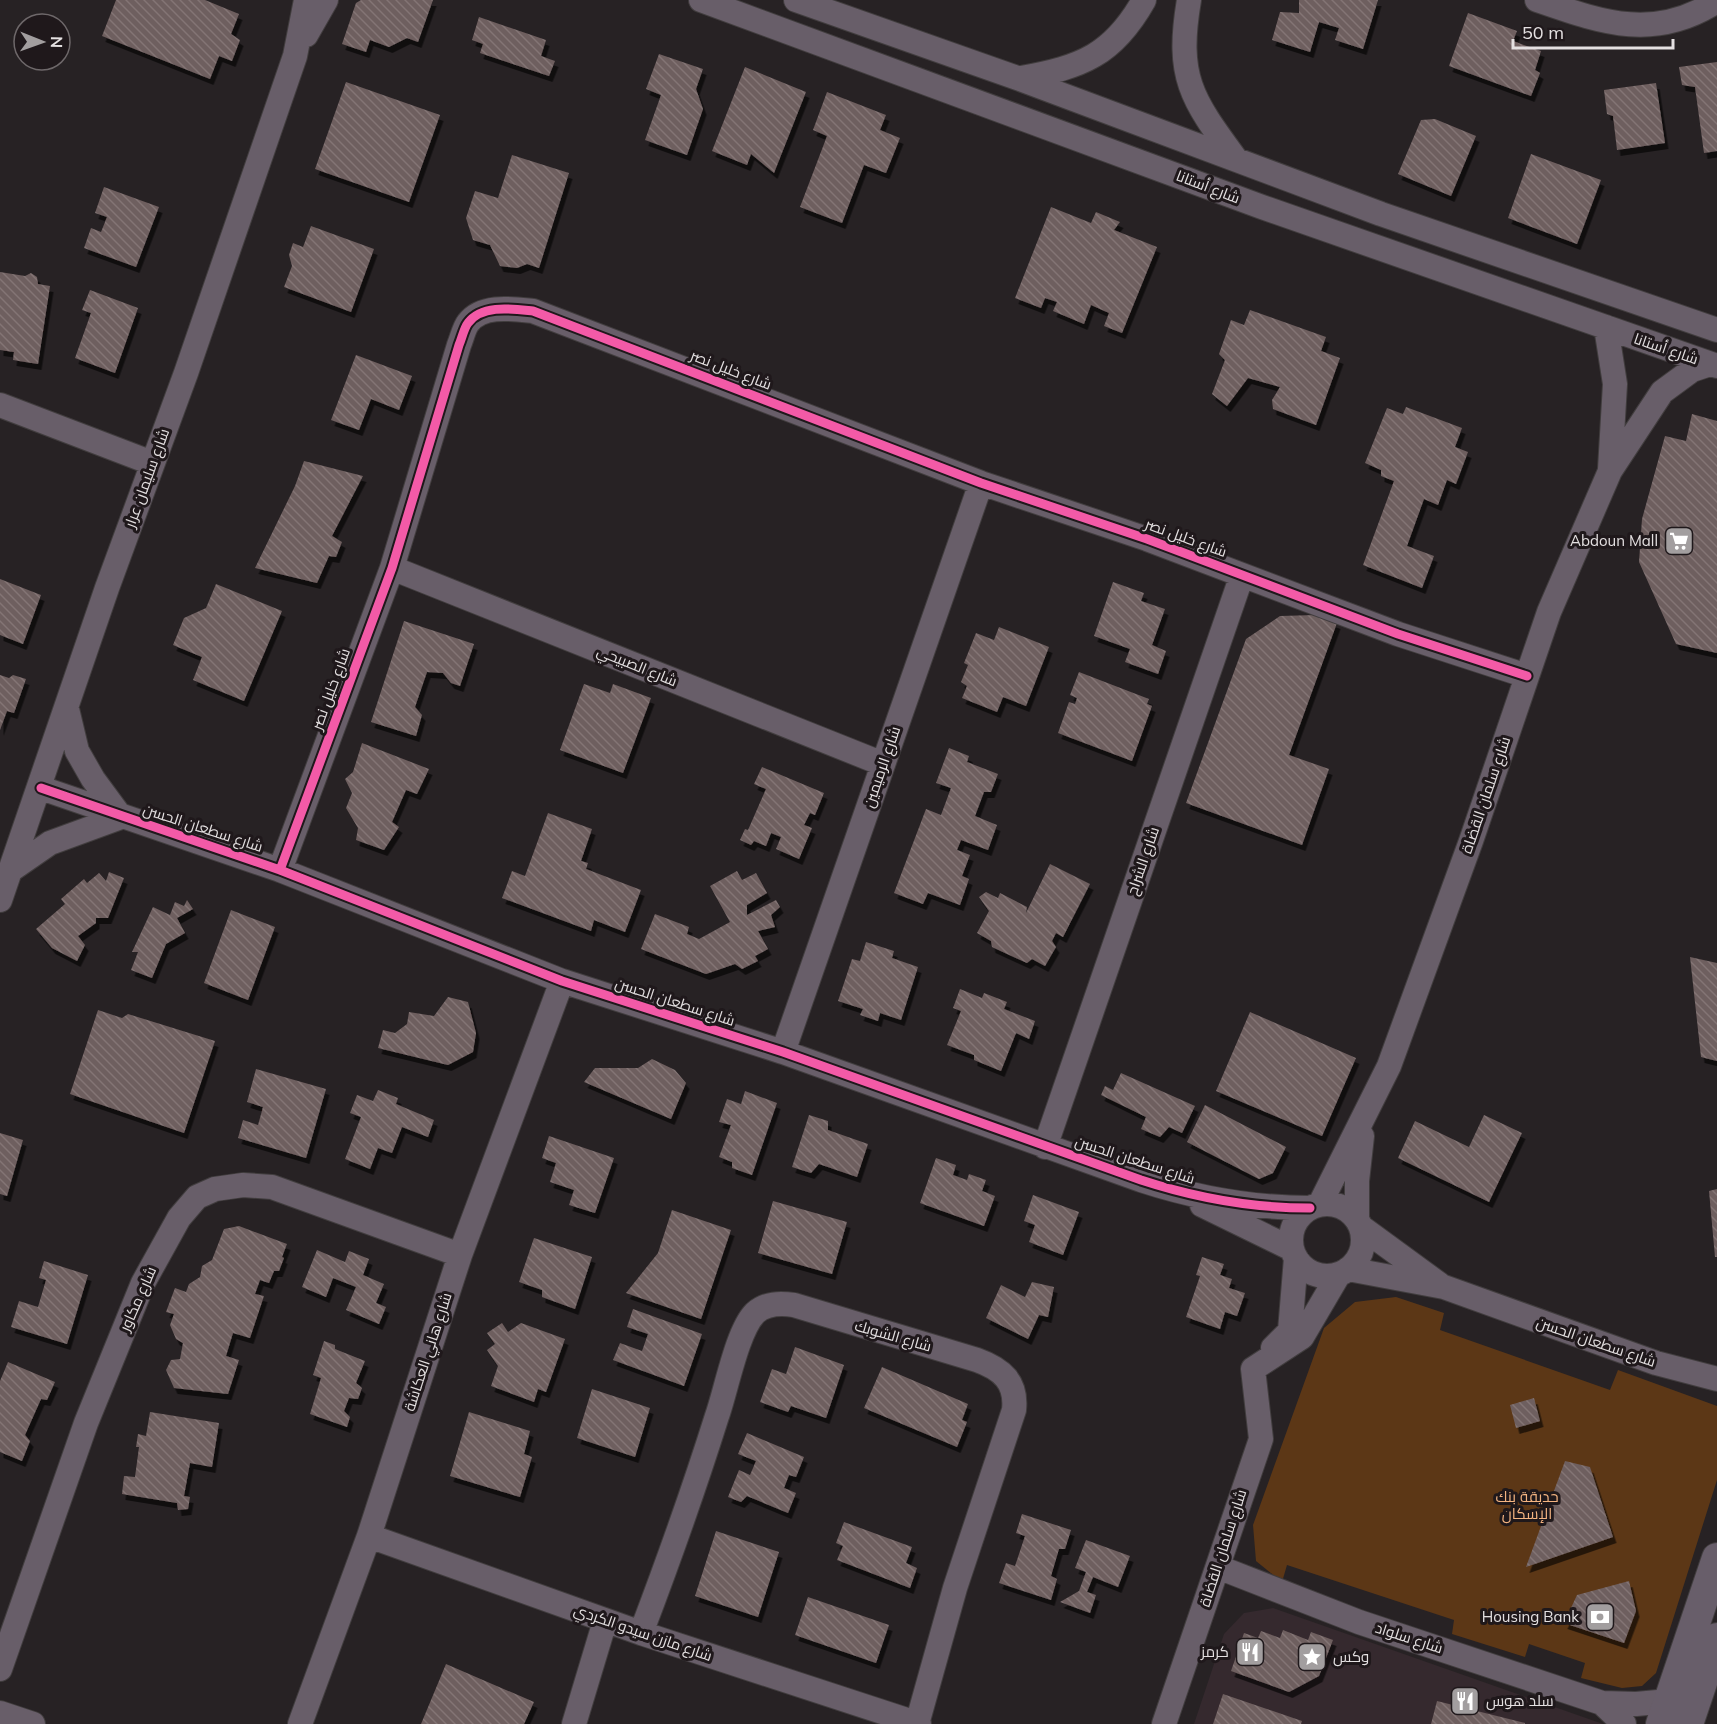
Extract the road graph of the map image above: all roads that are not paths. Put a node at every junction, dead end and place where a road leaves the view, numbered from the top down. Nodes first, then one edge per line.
1 (306, 0) edge
2 (326, 0) edge
3 (701, 0) edge
4 (796, 0) edge
5 (1144, 0) edge
6 (1189, 0) edge
7 (1537, 0) edge
8 (1717, 1) edge
9 (295, 56) junction
10 (1020, 79) junction
11 (1235, 158) junction
12 (1606, 327) junction
13 (1717, 330) edge
14 (1714, 365) edge
15 (0, 405) edge
16 (152, 462) junction
17 (1610, 471) junction
18 (981, 483) junction
19 (392, 568) junction
20 (1242, 575) junction
21 (1527, 676) junction
22 (67, 709) junction
23 (883, 764) junction
24 (41, 788) junction
25 (121, 817) junction
26 (11, 870) junction
27 (280, 870) junction
28 (0, 900) edge
29 (562, 981) junction
30 (783, 1052) junction
31 (1364, 1119) junction
32 (1045, 1147) junction
33 (1179, 1192) junction
34 (1315, 1206) junction
35 (1359, 1223) junction
36 (1294, 1253) junction
37 (460, 1255) junction
38 (1344, 1272) junction
39 (1444, 1287) junction
40 (1253, 1369) junction
41 (1717, 1379) edge
42 (369, 1536) junction
43 (1717, 1558) edge
44 (1218, 1566) junction
45 (605, 1621) junction
46 (641, 1633) junction
47 (1717, 1638) edge
48 (0, 1669) edge
49 (1602, 1702) junction
50 (0, 1713) edge
51 (1665, 1713) edge
52 (33, 1724) edge
53 (300, 1724) edge
54 (574, 1724) edge
55 (918, 1724) edge
56 (1164, 1724) edge
57 (1624, 1724) edge
58 (1688, 1724) edge

1 - 9 street, شارع سليمان عرار
2 - 9 street, شارع سليمان عرار
3 - 12 street, شارع أستانا
4 - 10 street
5 - 10 street
6 - 11 street
7 - 8 street
9 - 16 street, شارع سليمان عرار
10 - 11 street
11 - 13 street
12 - 14 street, شارع أستانا
12 - 17 street, شارع سلمان القضاة
14 - 17 street, شارع سلمان القضاة
15 - 16 street
16 - 22 street, شارع سليمان عرار
17 - 21 street, شارع سلمان القضاة
18 - 19 street, شارع خليل نصر
18 - 20 street, شارع خليل نصر
18 - 23 street, شارع الرميمين
19 - 23 street, شارع الصبيحي
19 - 27 street, شارع خليل نصر
20 - 21 street, شارع خليل نصر
20 - 32 street, شارع الشراح
21 - 31 street, شارع سلمان القضاة
22 - 24 street, شارع سليمان عرار
22 - 25 street
23 - 30 street, شارع الرميمين
24 - 25 street, شارع سطعان الحسن
24 - 26 street, شارع سليمان عرار
25 - 26 street
25 - 27 street, شارع سطعان الحسن
26 - 28 street, شارع سليمان عرار
27 - 29 street, شارع سطعان الحسن
29 - 30 street, شارع سطعان الحسن
29 - 37 street, شارع هاني العكاشة
30 - 32 street, شارع سطعان الحسن
31 - 34 street, شارع سلمان القضاة
31 - 35 street, شارع سلمان القضاة
32 - 33 street, شارع سطعان الحسن
33 - 34 street, شارع سطعان الحسن
33 - 36 street, شارع سطعان الحسن
34 - 35 street
34 - 36 street
35 - 38 street
35 - 39 street, شارع سطعان الحسن
36 - 38 street
36 - 40 street
37 - 42 street, شارع هاني العكاشة
37 - 48 street, شارع مكاور
38 - 39 street, شارع سطعان الحسن
38 - 40 street
39 - 41 street, شارع سطعان الحسن
40 - 44 street, شارع سلمان القضاة
42 - 45 street, شارع مازن سيدو الكردي
42 - 53 street, شارع هاني العكاشة
43 - 51 main road
44 - 49 street, شارع سلواد
44 - 56 street, شارع سلمان القضاة
45 - 46 street, شارع مازن سيدو الكردي
45 - 54 street
46 - 55 street, شارع مازن سيدو الكردي
46 - 55 street, شارع الشوبك
47 - 58 main road
49 - 51 street, شارع سلواد
49 - 57 street, شارع سلواد
50 - 52 street

